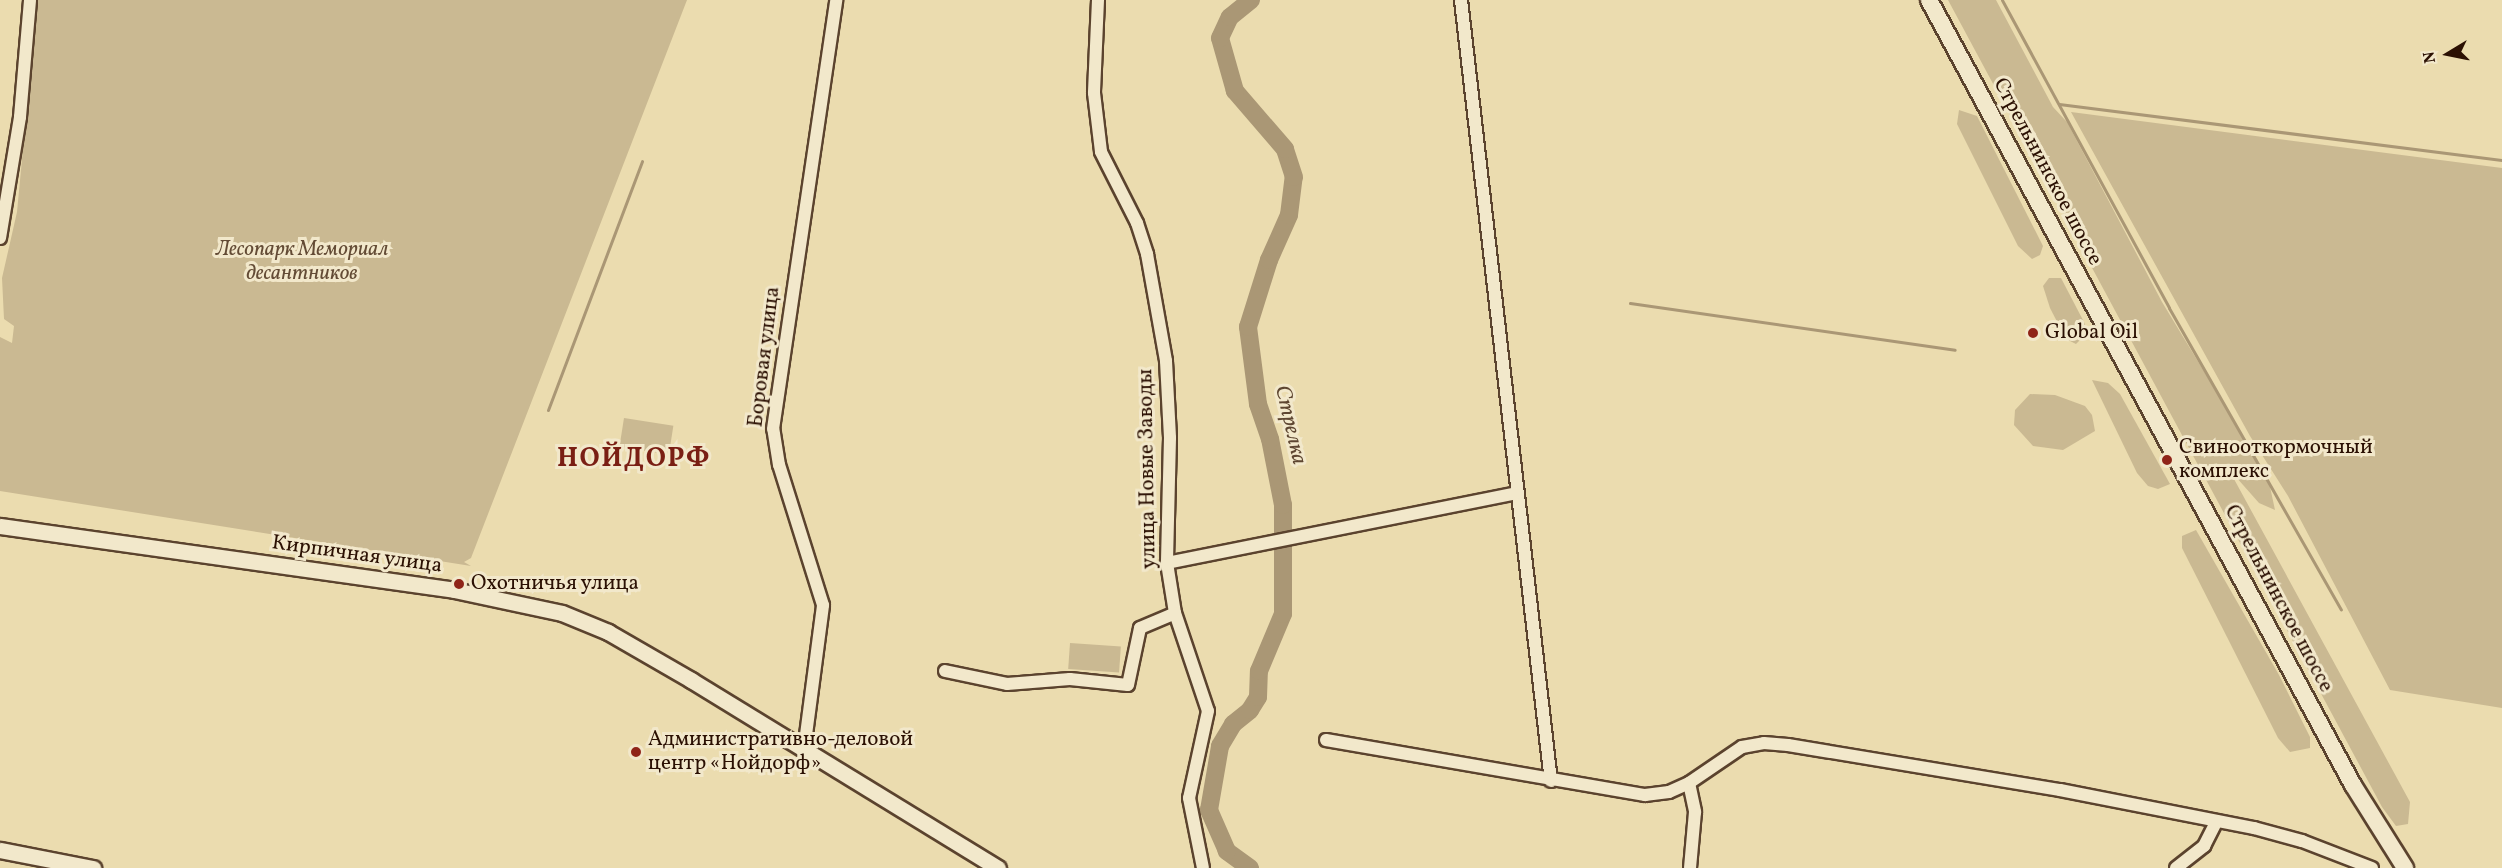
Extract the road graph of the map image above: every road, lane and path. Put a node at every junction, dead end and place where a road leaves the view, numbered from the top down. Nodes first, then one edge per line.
1 (30, 0) edge
2 (836, 0) edge
3 (1098, 0) edge
4 (1461, 0) edge
5 (1929, 0) edge
6 (0, 238) edge
7 (1517, 493) junction
8 (0, 526) edge
9 (1167, 563) junction
10 (1175, 613) junction
11 (945, 671) dead end
12 (1326, 740) dead end
13 (804, 750) junction
14 (1551, 781) junction
15 (1689, 783) junction
16 (2217, 822) junction
17 (0, 850) edge
18 (93, 868) edge
19 (998, 868) edge
20 (1203, 868) edge
21 (1690, 868) edge
22 (2176, 868) edge
23 (2372, 868) edge
24 (2404, 868) edge

1 - 6 street
2 - 13 street, Боровая улица
3 - 9 street, улица Новые Заводы
4 - 7 street
5 - 24 main road, Стрельнинское шоссе
7 - 9 street
7 - 14 street
8 - 13 street, Кирпичная улица
9 - 10 street, улица Новые Заводы
10 - 11 street
10 - 20 street, улица Новые Заводы
12 - 14 street
13 - 19 street, Кирпичная улица
14 - 15 street
15 - 16 street
15 - 21 street
16 - 22 street
16 - 23 street
17 - 18 street

